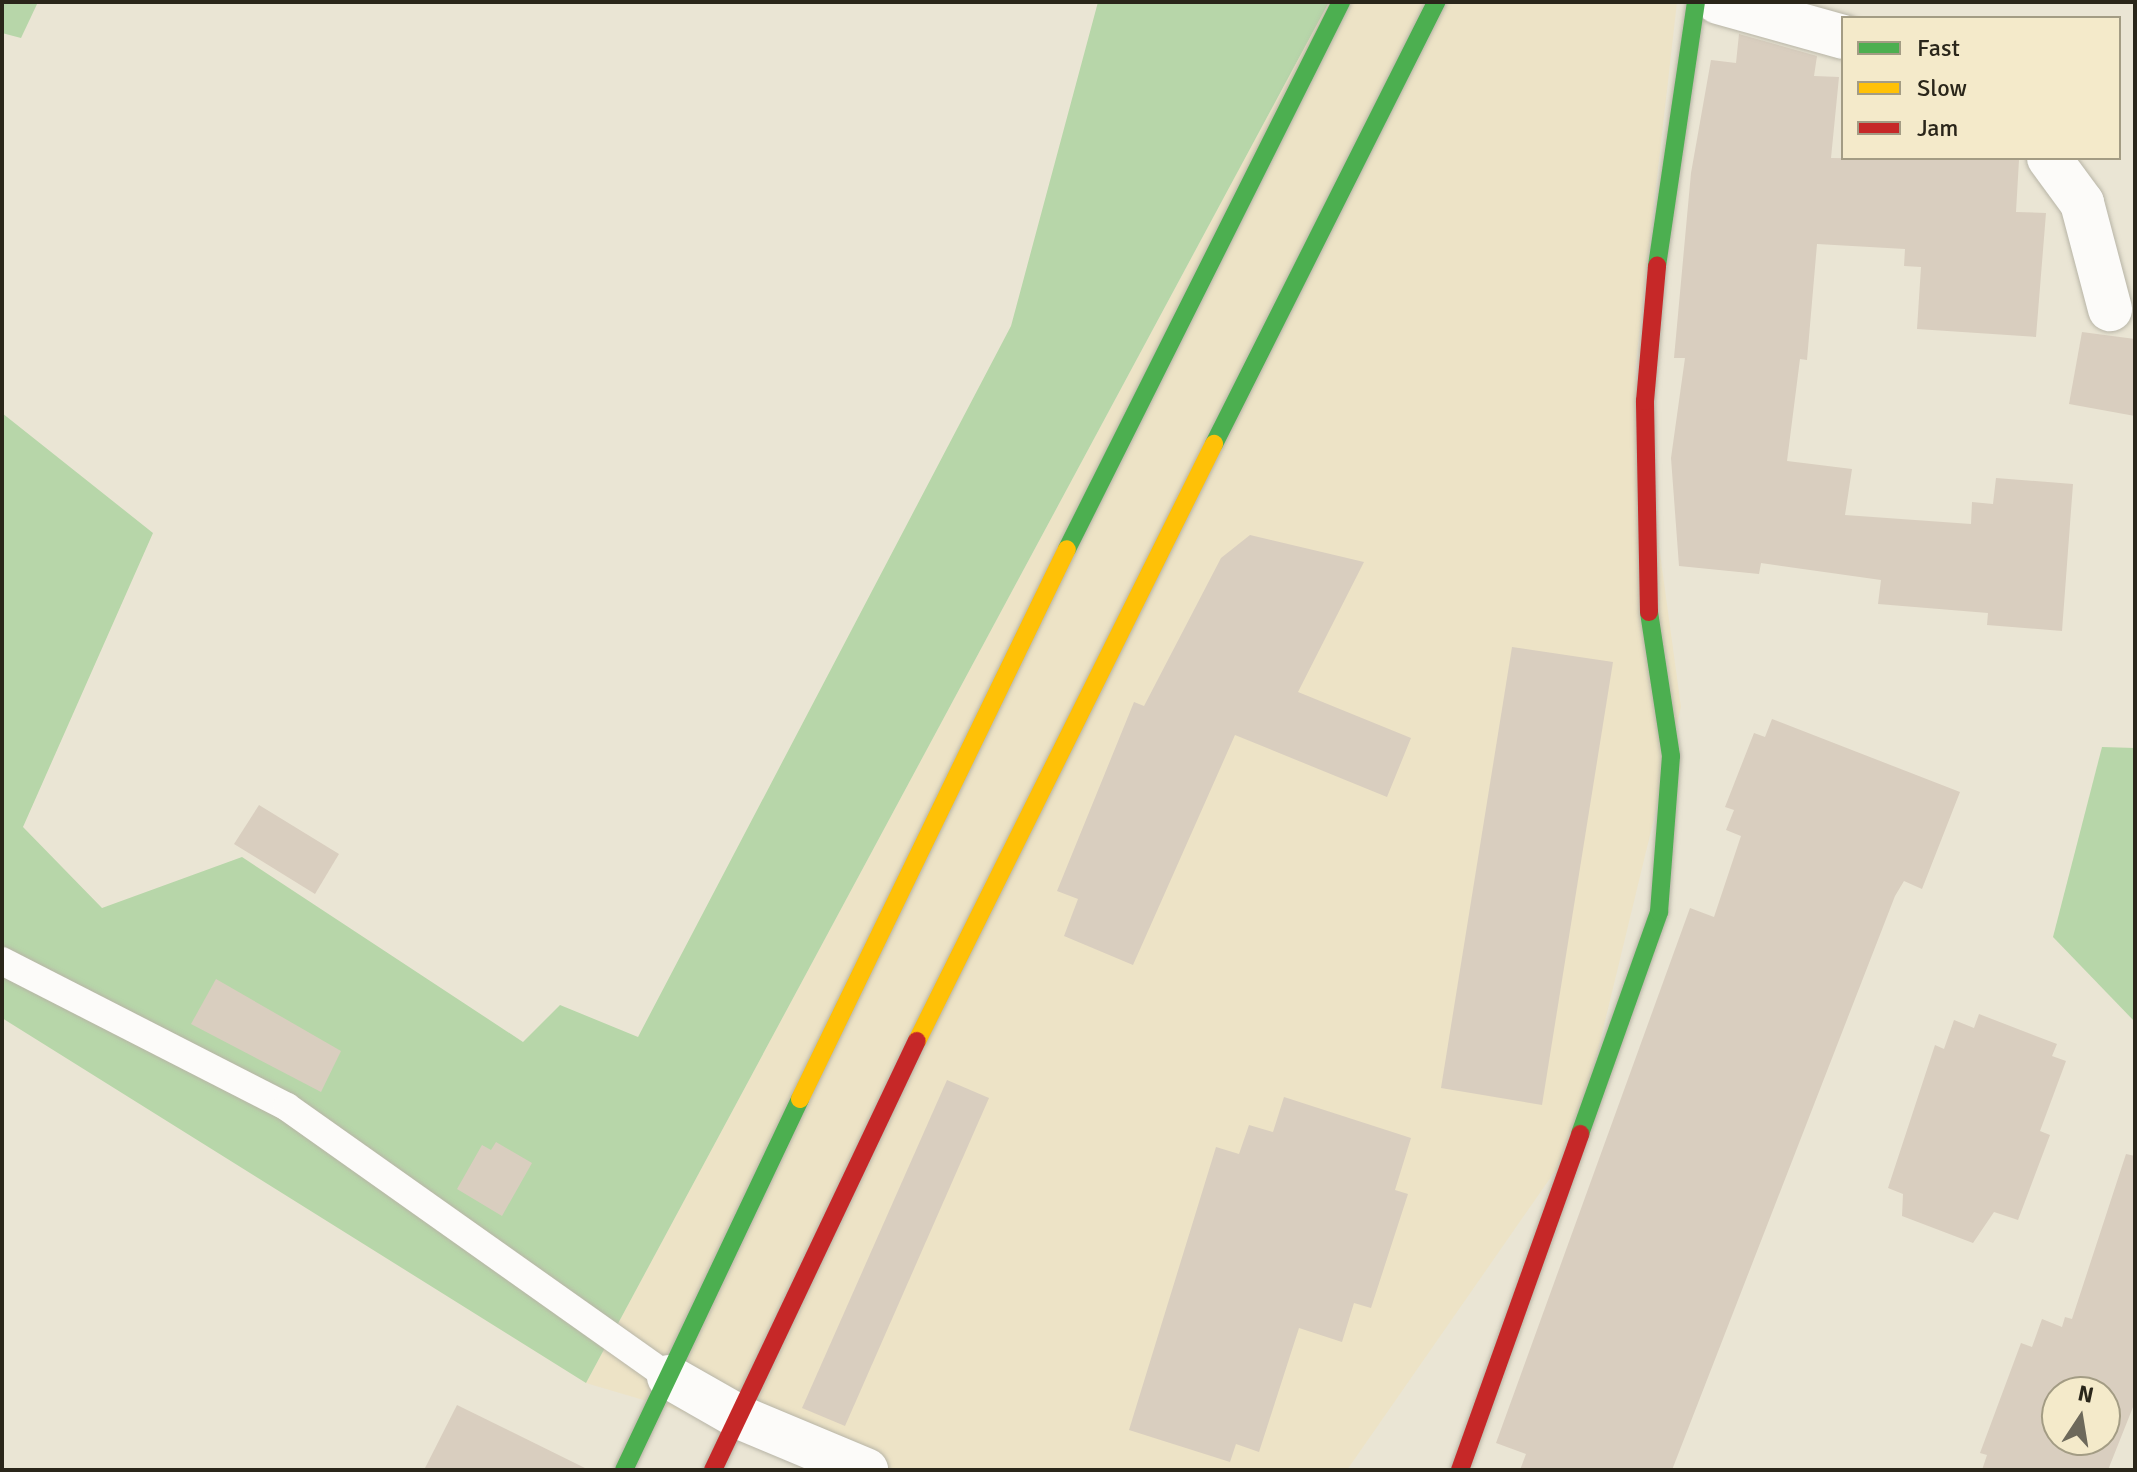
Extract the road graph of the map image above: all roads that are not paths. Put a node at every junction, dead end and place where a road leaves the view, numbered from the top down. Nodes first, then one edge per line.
1 (1341, 2) edge
2 (1436, 2) edge
3 (1696, 2) edge
4 (1718, 2) edge
5 (1841, 36) edge
6 (2050, 160) edge
7 (2110, 309) dead end
8 (2, 961) edge
9 (669, 1377) junction
10 (739, 1417) junction
11 (624, 1470) edge
12 (713, 1470) edge
13 (866, 1470) edge
14 (1460, 1470) edge

1 - 9 street
2 - 10 street
3 - 14 street
4 - 5 street
6 - 7 street
8 - 9 lane
9 - 10 street
9 - 11 street
10 - 12 street
10 - 13 street

